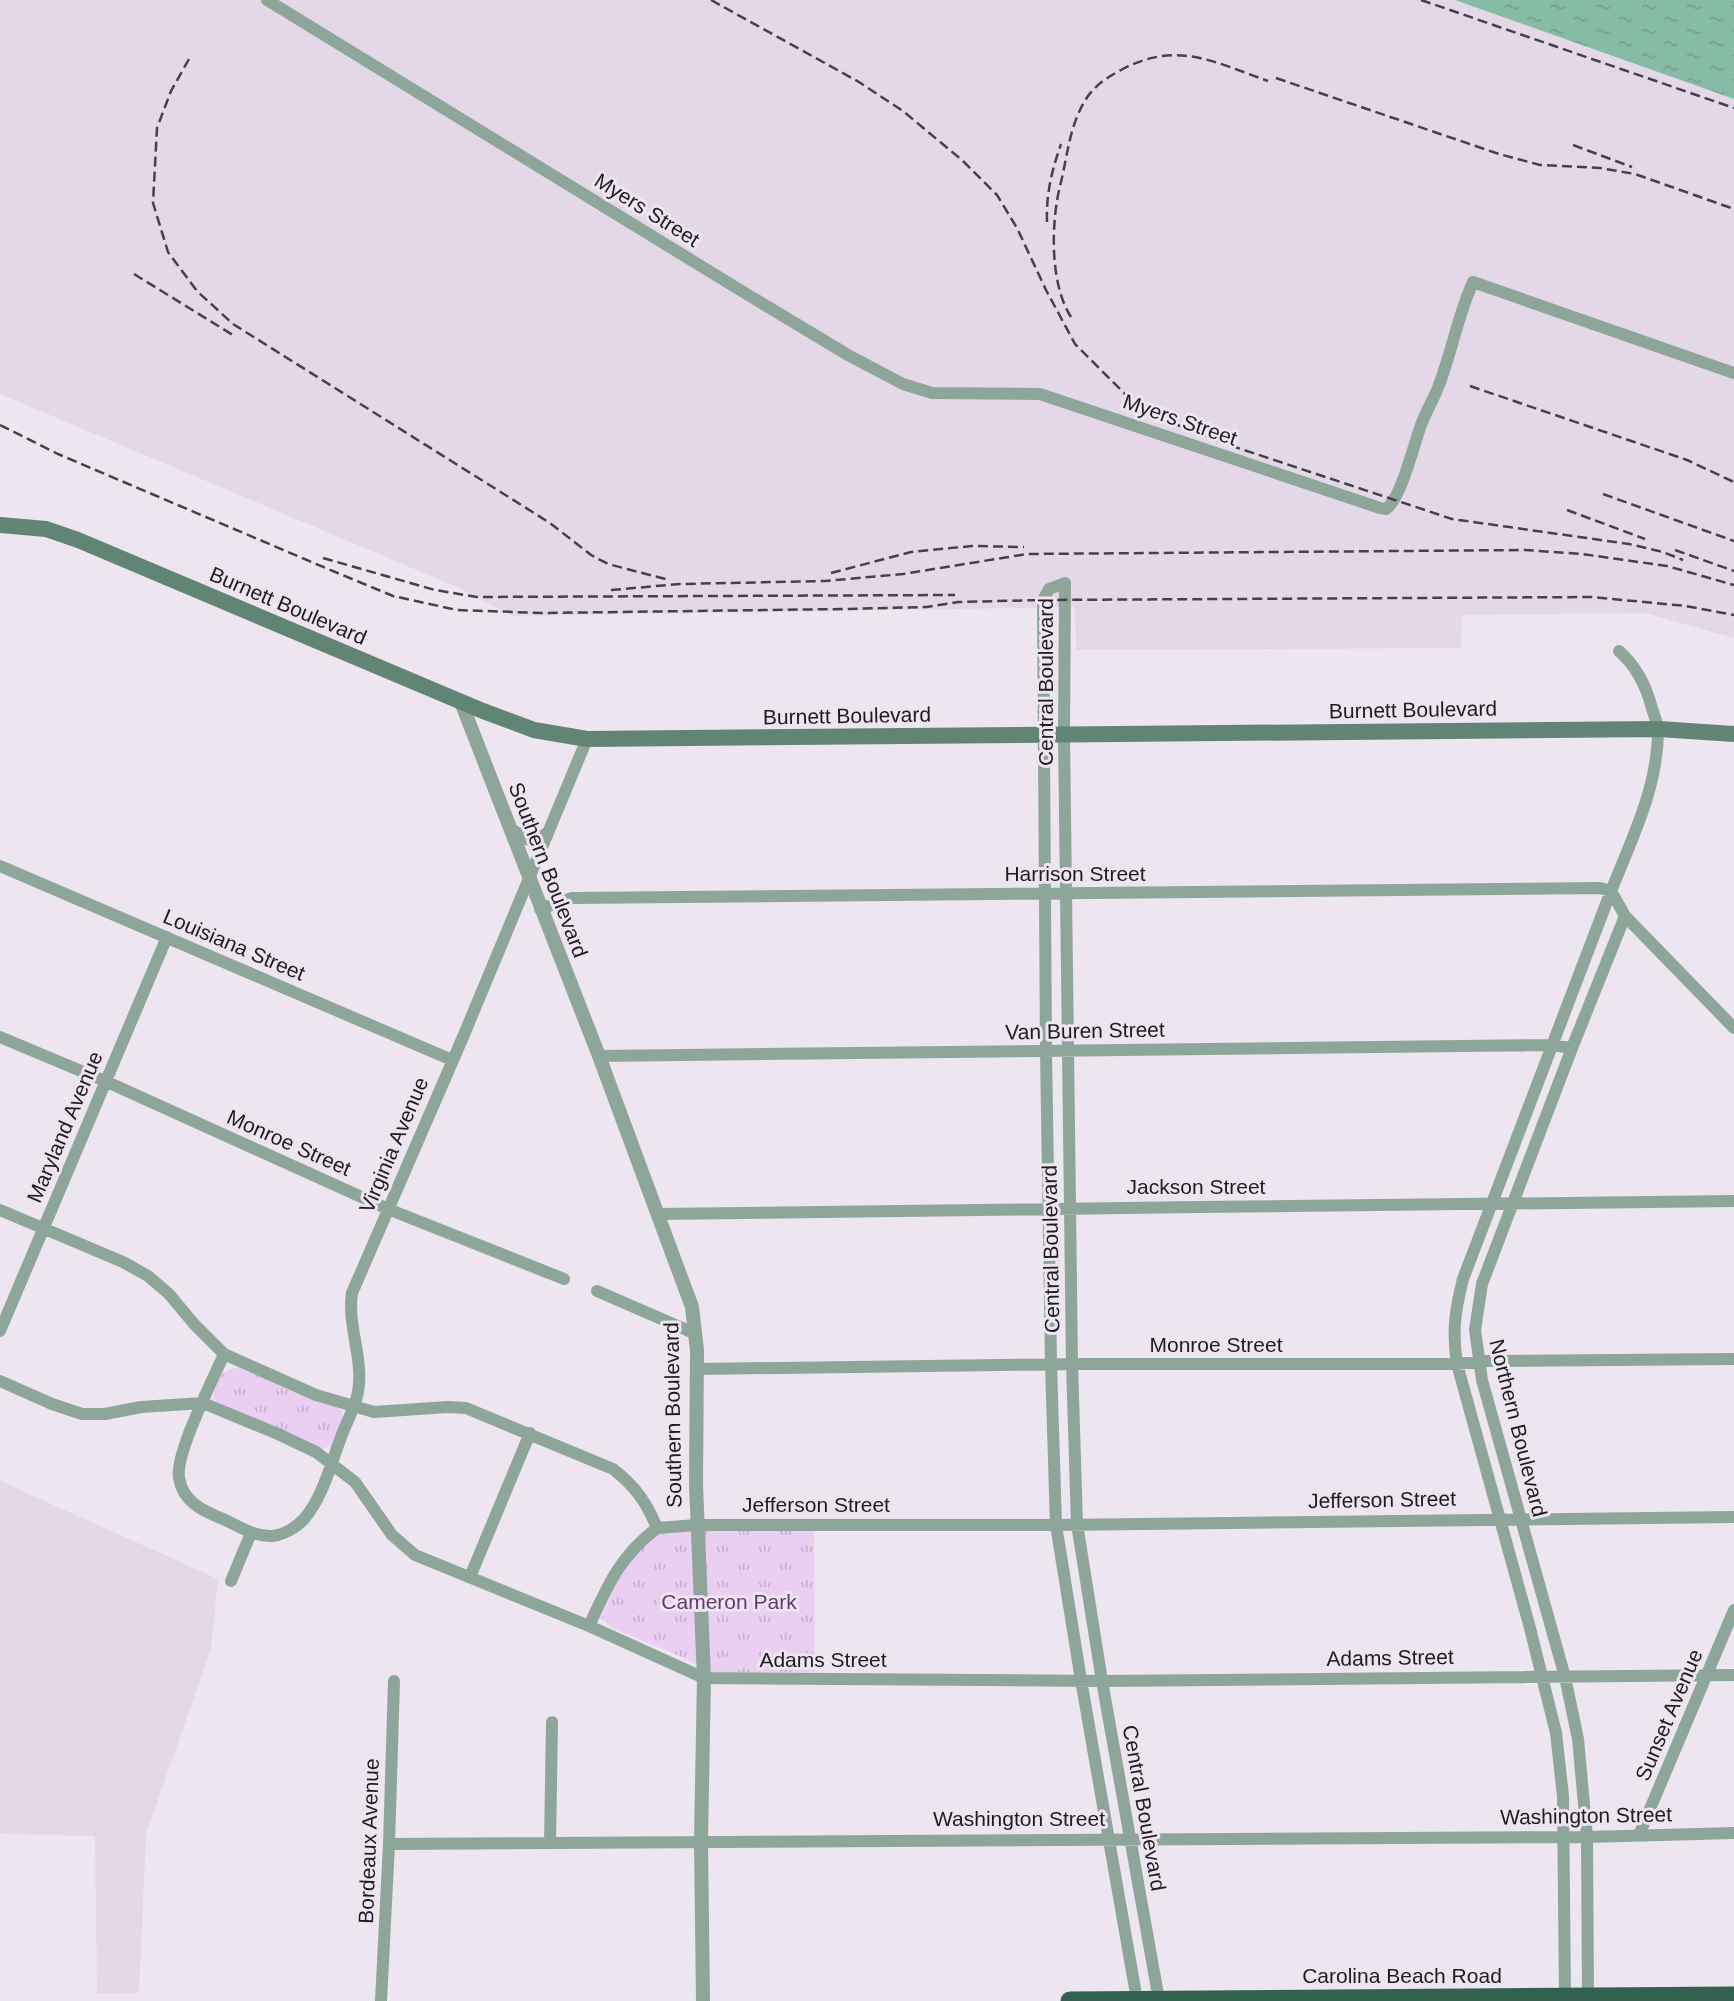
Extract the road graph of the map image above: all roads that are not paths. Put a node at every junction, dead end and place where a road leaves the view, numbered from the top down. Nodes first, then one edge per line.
1 (267, 0) edge
2 (1734, 373) edge
3 (0, 525) edge
4 (1619, 651) dead end
5 (461, 702) junction
6 (1659, 729) junction
7 (1734, 734) edge
8 (1044, 735) junction
9 (1064, 735) junction
10 (587, 739) junction
11 (510, 829) junction
12 (546, 835) junction
13 (0, 866) edge
14 (528, 876) junction
15 (1611, 891) junction
16 (1045, 892) junction
17 (1068, 894) junction
18 (540, 909) junction
19 (1625, 916) junction
20 (167, 937) junction
21 (1734, 1028) edge
22 (0, 1037) edge
23 (1553, 1045) junction
24 (1572, 1048) junction
25 (1046, 1051) junction
26 (1068, 1051) junction
27 (598, 1056) junction
28 (452, 1059) junction
29 (105, 1081) junction
30 (1734, 1201) edge
31 (1512, 1204) junction
32 (1491, 1205) junction
33 (1048, 1207) junction
34 (1070, 1207) junction
35 (388, 1209) junction
36 (0, 1210) edge
37 (658, 1214) junction
38 (43, 1228) junction
39 (564, 1279) dead end
40 (597, 1291) dead end
41 (0, 1331) edge
42 (696, 1334) junction
43 (224, 1354) junction
44 (1734, 1359) edge
45 (1478, 1362) junction
46 (1072, 1364) junction
47 (1457, 1364) junction
48 (1051, 1365) junction
49 (697, 1369) junction
50 (0, 1381) edge
51 (203, 1404) junction
52 (353, 1406) junction
53 (530, 1433) junction
54 (331, 1463) junction
55 (1734, 1517) edge
56 (1500, 1518) junction
57 (1522, 1520) junction
58 (1077, 1524) junction
59 (697, 1525) junction
60 (1056, 1525) junction
61 (657, 1528) junction
62 (251, 1534) junction
63 (470, 1577) junction
64 (231, 1581) dead end
65 (1734, 1610) edge
66 (589, 1626) junction
67 (1706, 1675) junction
68 (1734, 1675) edge
69 (1542, 1676) junction
70 (1565, 1677) junction
71 (704, 1678) junction
72 (394, 1681) dead end
73 (1081, 1681) junction
74 (1102, 1681) junction
75 (552, 1722) dead end
76 (1734, 1833) edge
77 (1639, 1835) junction
78 (1564, 1836) junction
79 (1587, 1837) junction
80 (1108, 1838) junction
81 (1129, 1838) junction
82 (701, 1841) junction
83 (550, 1843) junction
84 (389, 1844) junction
85 (1565, 1997) junction
86 (1588, 1997) junction
87 (1726, 1997) edge
88 (1137, 2000) edge
89 (1159, 2000) edge
90 (1272, 2000) edge
91 (381, 2001) edge
92 (703, 2001) edge
93 (1070, 2001) edge
94 (1123, 2001) edge

1 - 2 street, Myers Street
3 - 5 main road, Burnett Boulevard
4 - 6 street
5 - 10 main road, Burnett Boulevard
5 - 11 street, Southern Boulevard
6 - 7 main road, Burnett Boulevard
6 - 9 main road, Burnett Boulevard
6 - 15 street, Northern Boulevard
8 - 9 main road, Burnett Boulevard
8 - 9 street, Central Boulevard
8 - 10 main road, Burnett Boulevard
8 - 16 street, Central Boulevard
9 - 17 street, Central Boulevard
10 - 12 street, Virginia Avenue
11 - 12 street
11 - 14 street, Southern Boulevard
12 - 14 street, Virginia Avenue
13 - 20 street, Louisiana Street
14 - 18 street, Southern Boulevard
14 - 28 street, Virginia Avenue
15 - 17 street, Harrison Street
15 - 19 street
15 - 23 street, Northern Boulevard
16 - 17 street, Harrison Street
16 - 18 street, Harrison Street
16 - 25 street, Central Boulevard
17 - 26 street, Central Boulevard
18 - 27 street, Southern Boulevard
19 - 21 street
19 - 24 street, Northern Boulevard
20 - 28 street, Louisiana Street
20 - 29 street, Maryland Avenue
22 - 29 street, Monroe Street
23 - 24 street, Van Buren Street
23 - 26 street, Van Buren Street
23 - 32 street, Northern Boulevard
24 - 31 street, Northern Boulevard
25 - 26 street, Van Buren Street
25 - 27 street, Van Buren Street
25 - 33 street, Central Boulevard
26 - 34 street, Central Boulevard
27 - 37 street, Southern Boulevard
28 - 35 street, Virginia Avenue
29 - 35 street, Monroe Street
29 - 38 street, Maryland Avenue
30 - 31 street, Jackson Street
31 - 32 street, Jackson Street
31 - 45 street, Northern Boulevard
32 - 34 street, Jackson Street
32 - 47 street, Northern Boulevard
33 - 34 street, Jackson Street
33 - 37 street, Jackson Street
33 - 48 street, Central Boulevard
34 - 46 street, Central Boulevard
35 - 39 street, Monroe Street
35 - 52 street, Virginia Avenue
36 - 38 street
37 - 42 street, Southern Boulevard
38 - 41 street, Maryland Avenue
38 - 43 street
40 - 42 street
42 - 49 street, Southern Boulevard
43 - 51 street, Virginia Avenue
43 - 52 street
44 - 45 street, Monroe Street
45 - 47 street, Monroe Street
45 - 57 street, Northern Boulevard
46 - 47 street, Monroe Street
46 - 48 street, Monroe Street
46 - 58 street, Central Boulevard
47 - 56 street, Northern Boulevard
48 - 49 street, Monroe Street
48 - 60 street, Central Boulevard
49 - 59 street, Southern Boulevard
50 - 51 street, Adams Street
51 - 54 street, Adams Street
51 - 62 street, Virginia Avenue
52 - 53 street
52 - 54 street, Virginia Avenue
53 - 61 street
53 - 63 street
54 - 62 street, Virginia Avenue
54 - 63 street, Adams Street
55 - 57 street, Jefferson Street
56 - 57 street, Jefferson Street
56 - 58 street, Jefferson Street
56 - 69 street, Northern Boulevard
57 - 70 street, Northern Boulevard
58 - 60 street, Jefferson Street
58 - 74 street, Central Boulevard
59 - 60 street, Jefferson Street
59 - 61 street, Jefferson Street
59 - 71 street, Southern Boulevard
60 - 73 street, Central Boulevard
61 - 66 street
62 - 64 street
63 - 66 street, Adams Street
65 - 67 street, Sunset Avenue
66 - 71 street, Adams Street
67 - 68 street, Adams Street
67 - 70 street, Adams Street
67 - 77 street, Sunset Avenue
69 - 70 street, Adams Street
69 - 74 street, Adams Street
69 - 78 street, Northern Boulevard
70 - 79 street, Northern Boulevard
71 - 73 street, Adams Street
71 - 82 street, Southern Boulevard
72 - 84 street, Bordeaux Avenue
73 - 74 street, Adams Street
73 - 80 street, Central Boulevard
74 - 81 street, Central Boulevard
75 - 83 street
76 - 77 street, Washington Street
77 - 79 street, Washington Street
78 - 79 street, Washington Street
78 - 81 street, Washington Street
78 - 85 street, Northern Boulevard
79 - 86 street, Northern Boulevard
80 - 81 street, Washington Street
80 - 82 street, Washington Street
80 - 88 street, Central Boulevard
81 - 89 street, Central Boulevard
82 - 83 street, Washington Street
82 - 92 street, Southern Boulevard
83 - 84 street, Washington Street
84 - 91 street, Bordeaux Avenue
85 - 86 highway, Carolina Beach Road
85 - 90 highway, Carolina Beach Road
86 - 87 highway, Carolina Beach Road
88 - 89 highway, Carolina Beach Road
88 - 94 highway, Carolina Beach Road
89 - 90 highway, Carolina Beach Road
93 - 94 highway, Carolina Beach Road

